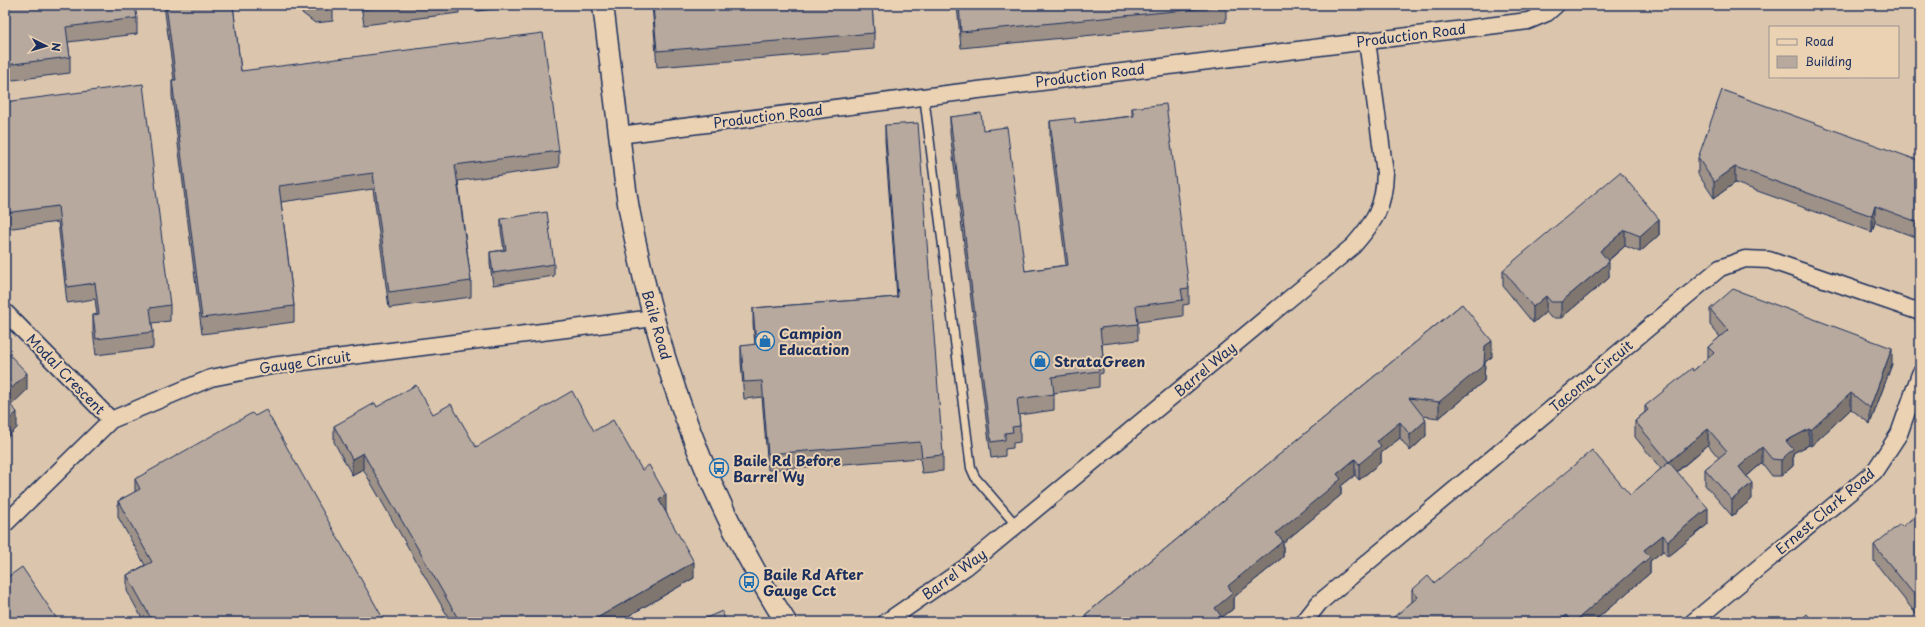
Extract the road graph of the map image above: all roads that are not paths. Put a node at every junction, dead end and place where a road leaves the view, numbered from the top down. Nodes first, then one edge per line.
1 (603, 5) edge
2 (1556, 5) edge
3 (1367, 41) junction
4 (924, 96) junction
5 (619, 135) junction
6 (5, 312) edge
7 (1920, 312) edge
8 (654, 318) junction
9 (1920, 374) edge
10 (111, 420) junction
11 (5, 524) edge
12 (1016, 525) junction
13 (786, 622) edge
14 (886, 622) edge
15 (1304, 622) edge
16 (1693, 622) edge

1 - 5 street, Baile Road
2 - 3 street, Production Road
3 - 4 street, Production Road
3 - 12 street, Barrel Way
4 - 5 street, Production Road
4 - 12 lane
5 - 8 street, Baile Road
6 - 10 street, Modal Crescent
7 - 15 street, Tacoma Circuit
8 - 10 street, Gauge Circuit
8 - 13 street, Baile Road
9 - 16 street, Ernest Clark Road
10 - 11 street, Gauge Circuit
12 - 14 street, Barrel Way

